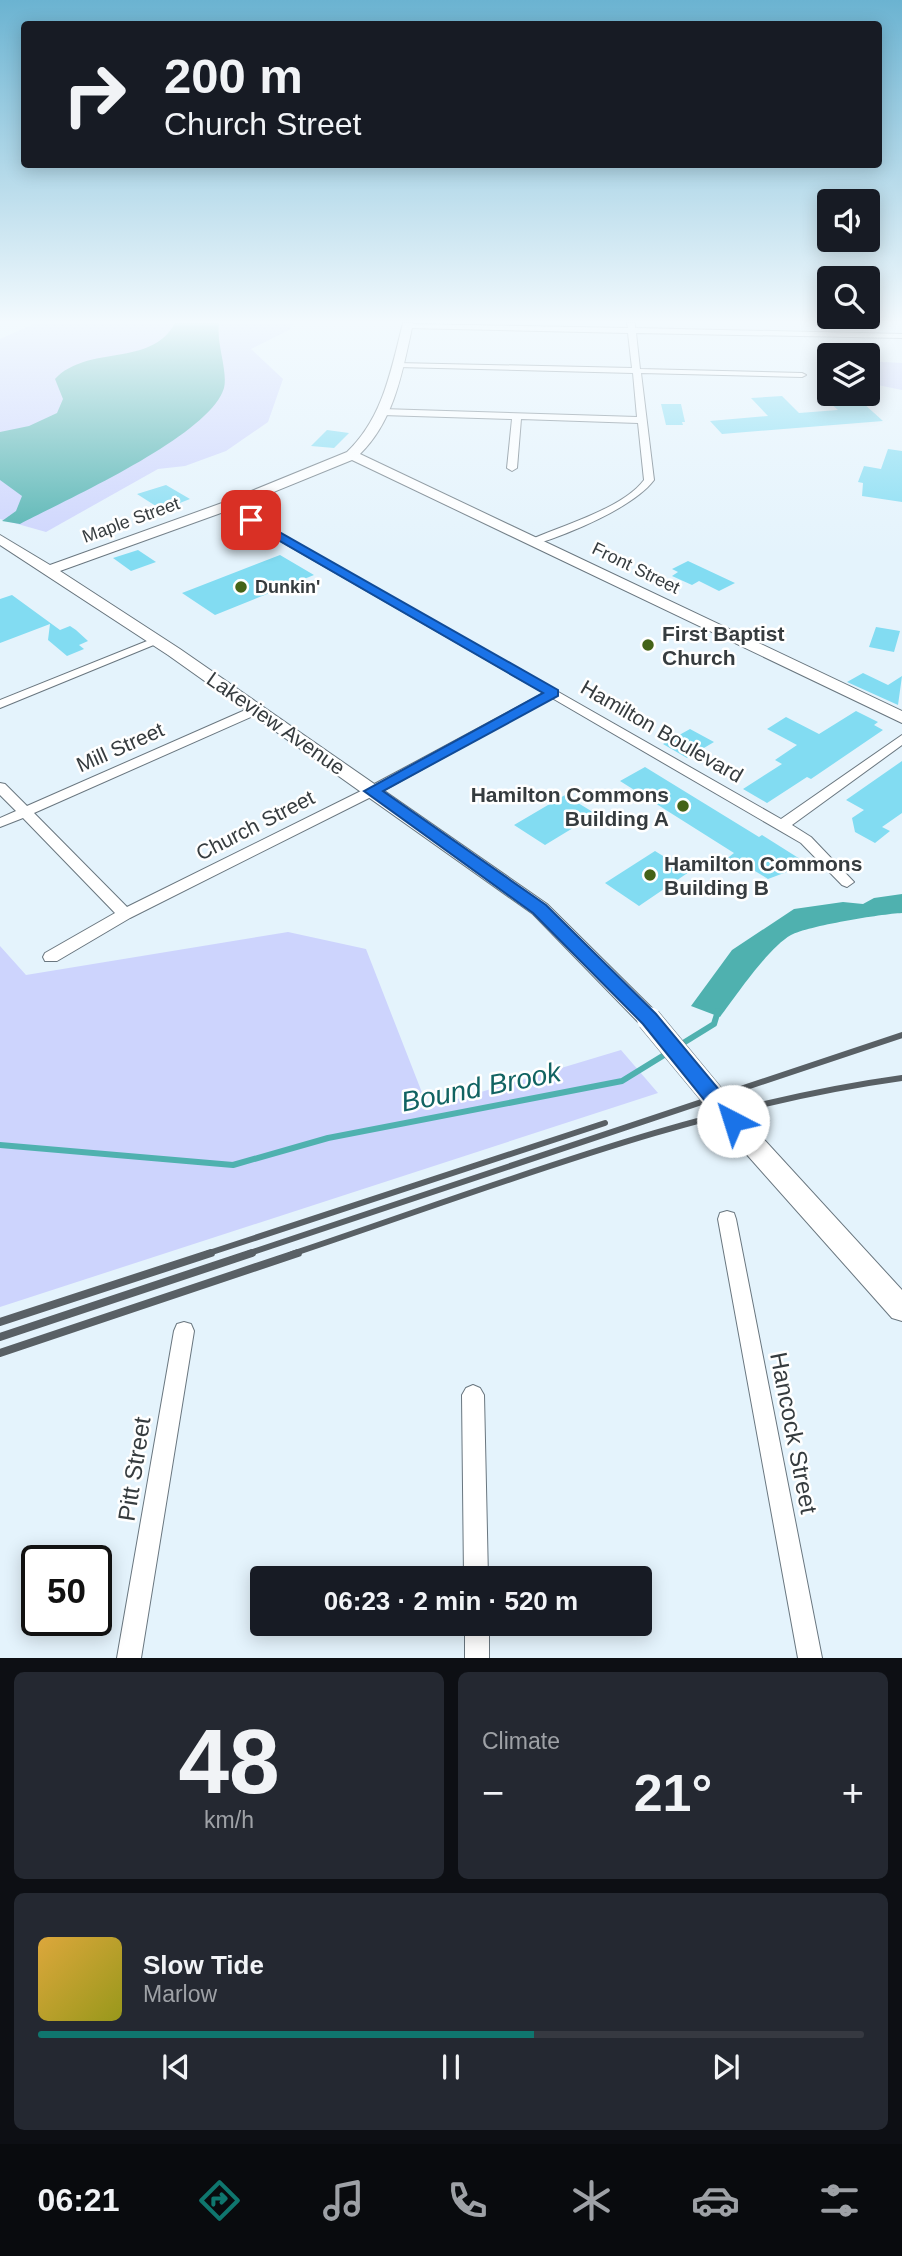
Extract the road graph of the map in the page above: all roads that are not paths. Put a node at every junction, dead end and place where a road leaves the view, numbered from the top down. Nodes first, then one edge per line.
1 (386, 400) edge
2 (640, 400) edge
3 (382, 412) junction
4 (517, 416) junction
5 (642, 420) junction
6 (352, 455) junction
7 (512, 468) dead end
8 (227, 506) junction
9 (0, 538) edge
10 (536, 541) junction
11 (49, 570) junction
12 (157, 640) junction
13 (553, 693) junction
14 (0, 704) edge
15 (257, 710) junction
16 (902, 718) edge
17 (902, 738) edge
18 (0, 788) edge
19 (372, 791) junction
20 (25, 812) junction
21 (0, 823) edge
22 (782, 825) junction
23 (847, 882) dead end
24 (125, 914) junction
25 (51, 957) dead end
26 (726, 1219) dead end
27 (902, 1309) edge
28 (184, 1331) dead end
29 (473, 1395) dead end
30 (476, 1566) edge
31 (477, 1636) edge
32 (129, 1657) edge
33 (478, 1657) edge
34 (810, 1657) edge

1 - 3 main road
2 - 5 street
3 - 4 street
3 - 6 main road
4 - 5 street
4 - 7 street
5 - 10 street
6 - 8 main road
6 - 10 main road, Front Street
8 - 11 main road, Maple Street
8 - 13 street, Hamilton Boulevard
9 - 11 main road, Lakeview Avenue
10 - 16 main road, Front Street
11 - 12 main road, Lakeview Avenue
12 - 14 street
12 - 15 main road, Lakeview Avenue
13 - 19 street, Church Street
13 - 22 street, Hamilton Boulevard
15 - 19 main road, Lakeview Avenue
15 - 20 street, Mill Street
17 - 22 street
18 - 20 street
19 - 24 street, Church Street
19 - 27 main road, Lakeview Avenue, bridge
20 - 21 street, Mill Street
20 - 24 street
22 - 23 street, Hamilton Boulevard
24 - 25 street, Church Street
26 - 34 street, Hancock Street
28 - 32 street, Pitt Street
29 - 30 street
31 - 33 street

